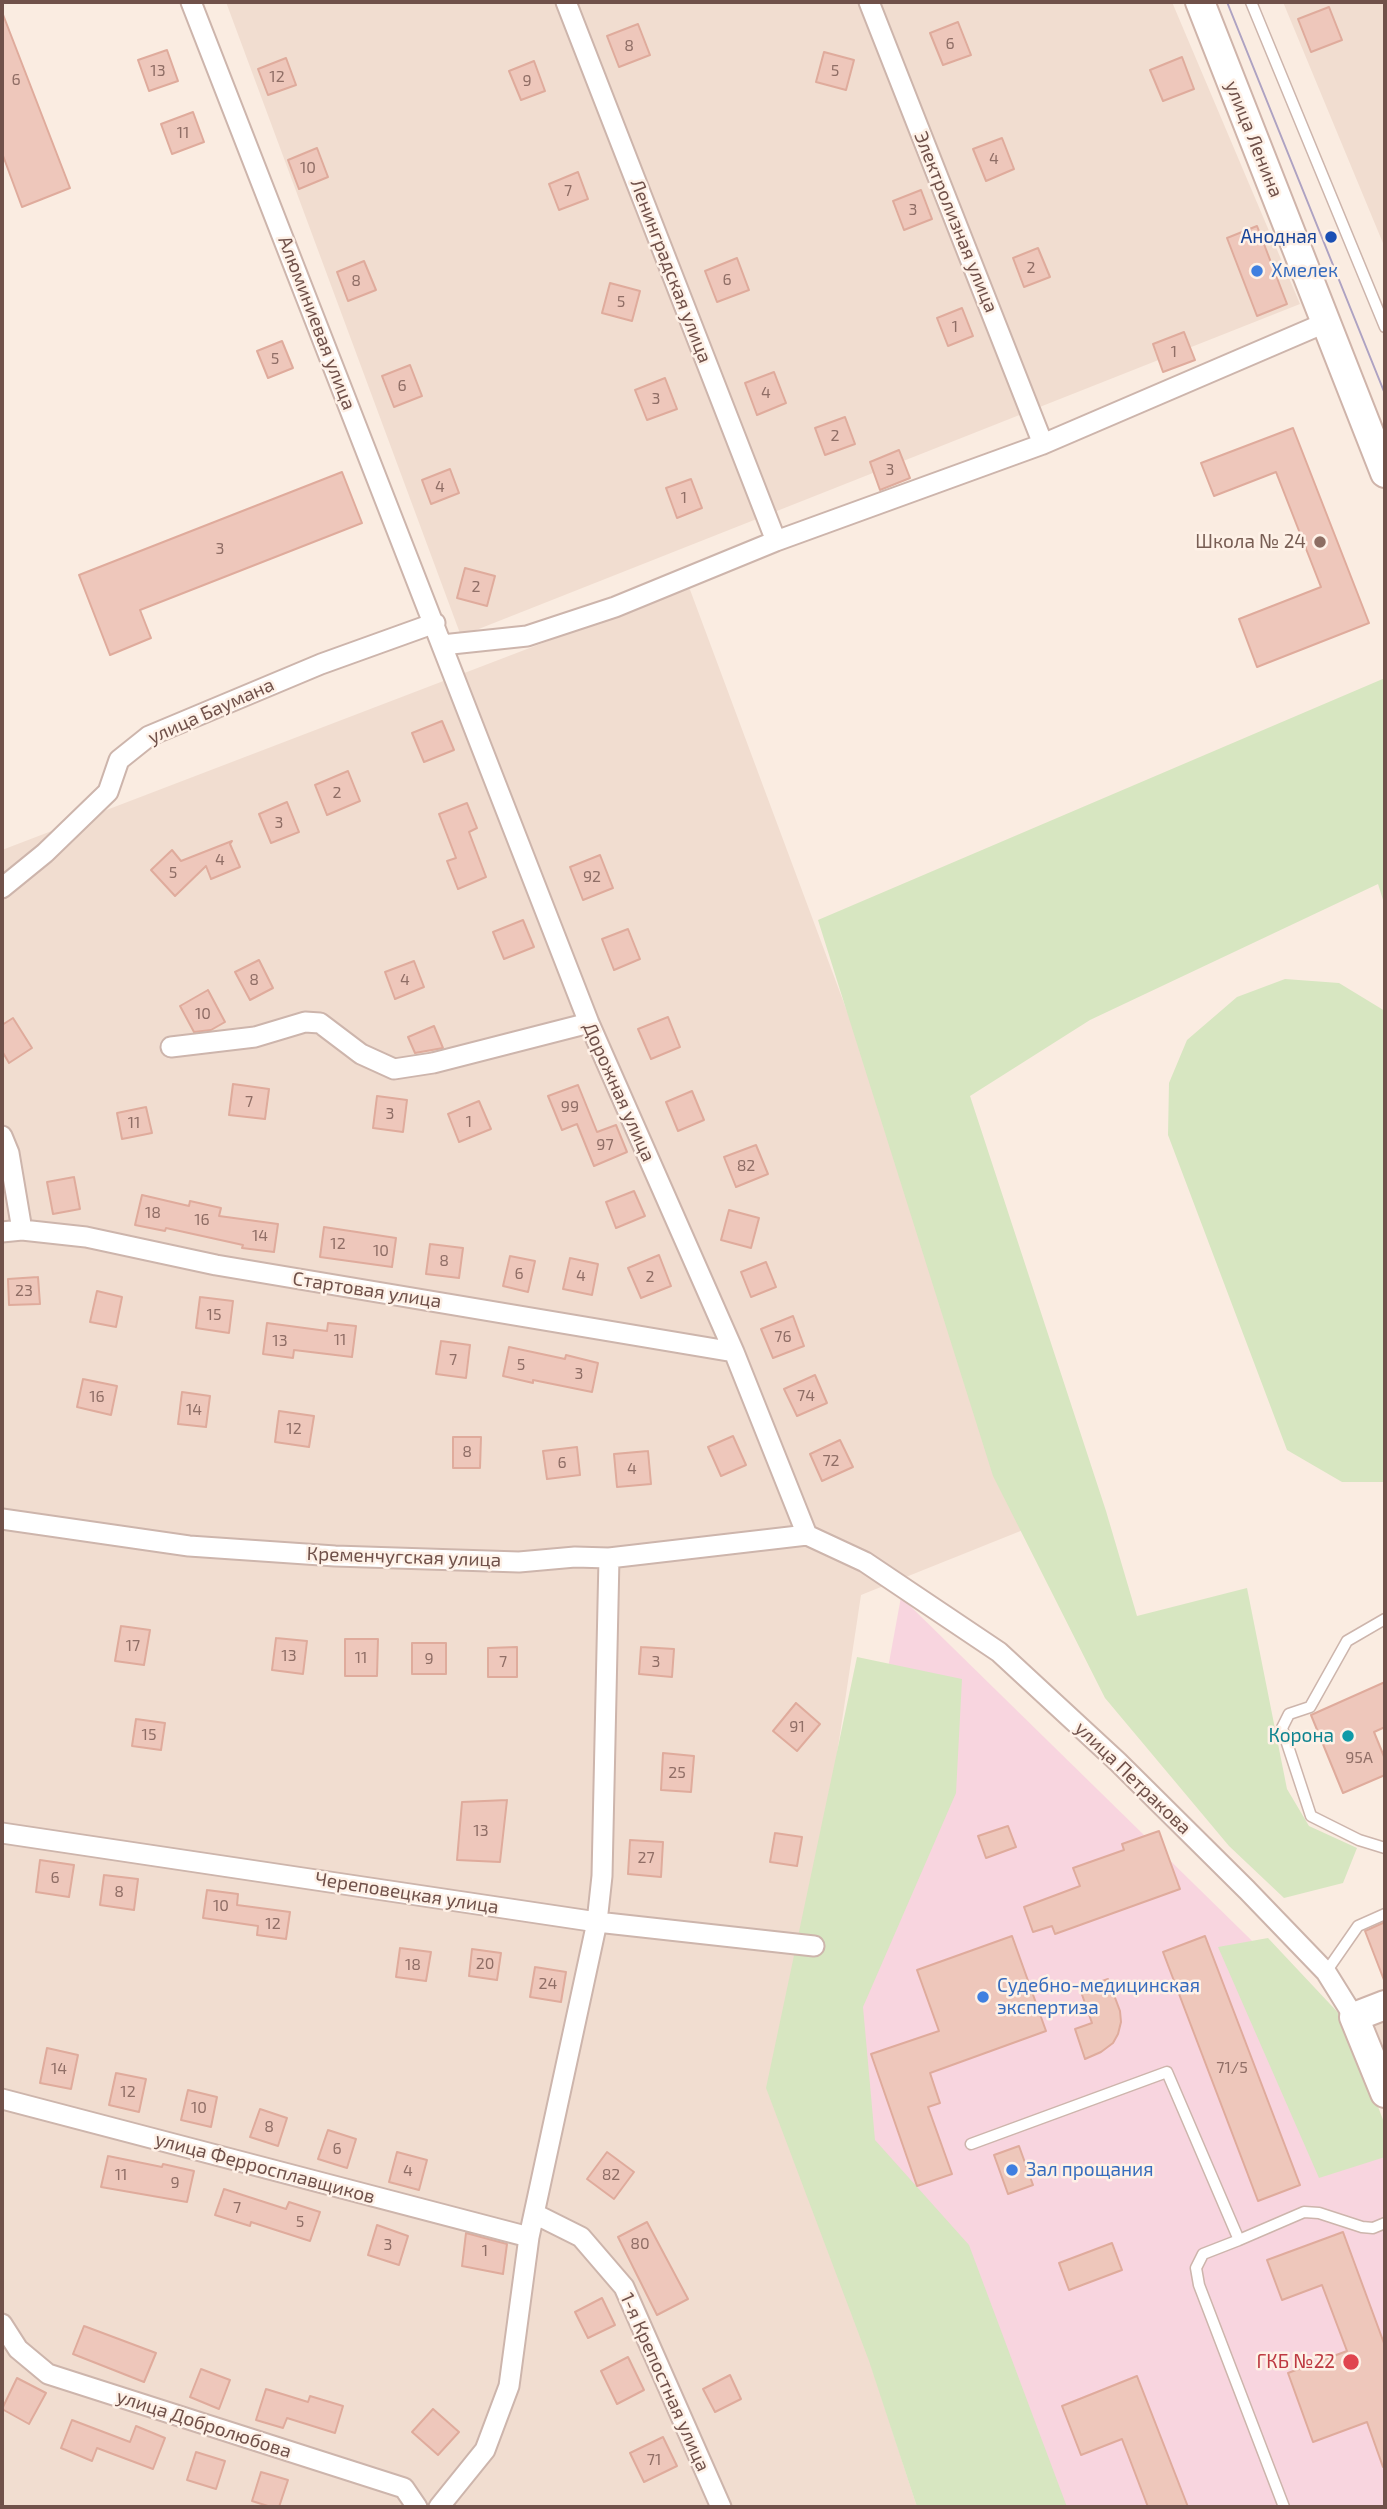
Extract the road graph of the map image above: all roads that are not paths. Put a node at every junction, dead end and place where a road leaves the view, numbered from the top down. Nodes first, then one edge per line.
1 (191, 2) edge
2 (566, 2) edge
3 (869, 2) edge
4 (1200, 2) edge
5 (1251, 2) edge
6 (1327, 322) junction
7 (1385, 327) edge
8 (1042, 444) junction
9 (1385, 473) edge
10 (776, 541) junction
11 (435, 623) junction
12 (442, 645) junction
13 (2, 888) edge
14 (589, 1023) junction
15 (171, 1046) dead end
16 (2, 1136) edge
17 (12, 1231) edge
18 (734, 1352) junction
19 (2, 1519) edge
20 (807, 1535) junction
21 (609, 1558) junction
22 (1385, 1619) edge
23 (2, 1833) edge
24 (1385, 1848) edge
25 (1385, 1914) edge
26 (597, 1922) junction
27 (814, 1947) dead end
28 (1326, 1972) junction
29 (1385, 2005) edge
30 (1354, 2017) junction
31 (1385, 2093) edge
32 (2, 2099) edge
33 (971, 2144) dead end
34 (535, 2214) junction
35 (1385, 2223) edge
36 (529, 2236) junction
37 (1239, 2240) junction
38 (2, 2324) edge
39 (417, 2507) edge
40 (439, 2507) edge
41 (721, 2507) edge
42 (1284, 2507) edge

1 - 11 street, Алюминиевая улица
2 - 10 street, Ленинградская улица
3 - 8 street, Электролизная улица
4 - 6 main road, улица Ленина
5 - 7 lane
6 - 8 street
6 - 9 main road, улица Ленина
8 - 10 street
10 - 12 street
11 - 12 street, Алюминиевая улица
11 - 13 street, улица Баумана
12 - 14 street, Дорожная улица
14 - 15 street
14 - 18 street, Дорожная улица
16 - 17 street
17 - 18 street, Стартовая улица
18 - 20 street, Дорожная улица
19 - 21 street, Кременчугская улица
20 - 21 street, Кременчугская улица
20 - 28 street, улица Петракова
21 - 26 street
22 - 24 lane
23 - 26 street, Череповецкая улица
25 - 28 lane
26 - 27 street, Череповецкая улица
26 - 34 street
28 - 30 street, улица Петракова
29 - 30 main road
30 - 31 main road, улица Петракова
32 - 36 street, улица Ферросплавщиков
33 - 37 lane
34 - 36 street
34 - 41 street, 1-я Крепостная улица
35 - 37 lane
36 - 40 street
37 - 42 lane
38 - 39 street, улица Добролюбова

